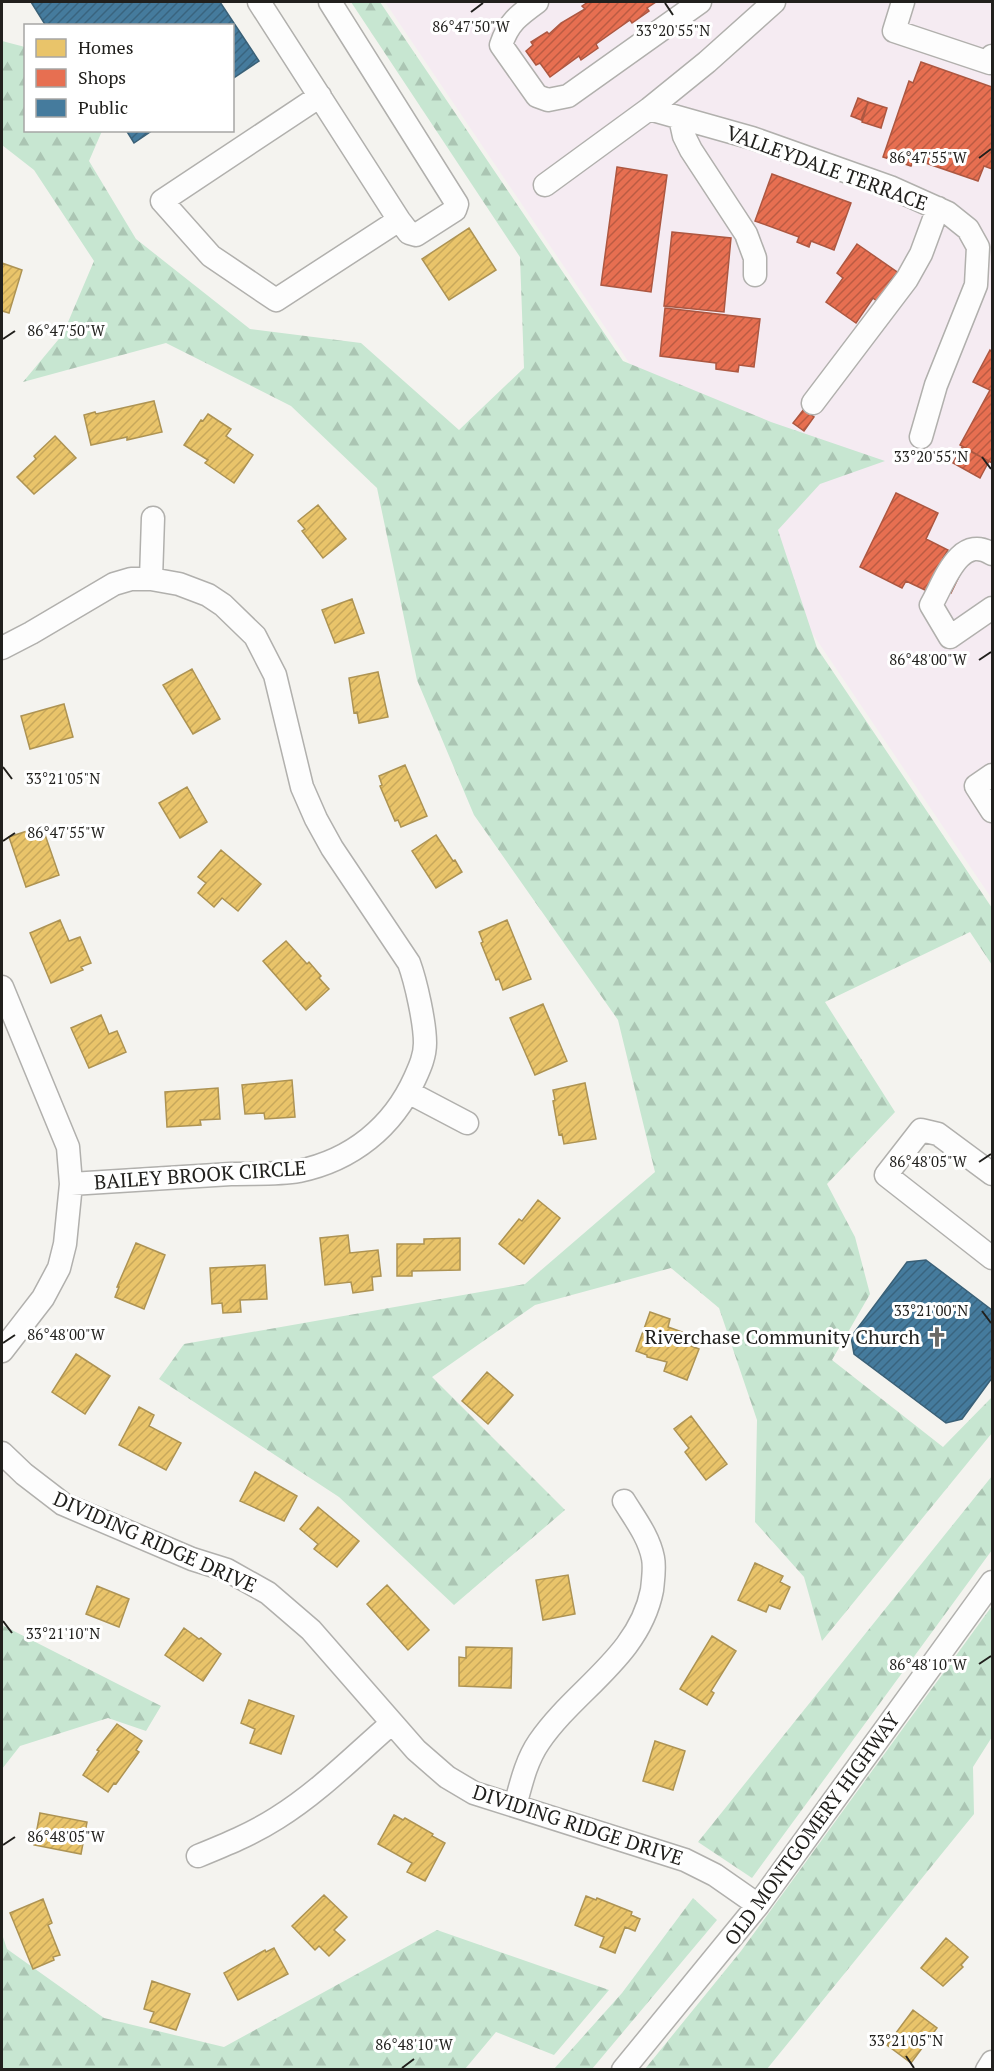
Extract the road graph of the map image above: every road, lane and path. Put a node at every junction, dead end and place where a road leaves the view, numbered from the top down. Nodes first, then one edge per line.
1 (259, 2) edge
2 (330, 2) edge
3 (537, 2) edge
4 (700, 2) edge
5 (774, 2) edge
6 (903, 2) edge
7 (993, 57) edge
8 (320, 96) junction
9 (649, 110) junction
10 (680, 118) junction
11 (545, 185) dead end
12 (938, 208) junction
13 (399, 220) junction
14 (755, 275) dead end
15 (813, 404) dead end
16 (921, 437) dead end
17 (153, 518) dead end
18 (993, 554) edge
19 (151, 579) junction
20 (993, 608) edge
21 (2, 648) edge
22 (993, 775) edge
23 (993, 812) edge
24 (2, 987) edge
25 (408, 1092) junction
26 (467, 1123) dead end
27 (993, 1174) edge
28 (71, 1184) junction
29 (993, 1258) edge
30 (2, 1351) edge
31 (2, 1453) edge
32 (624, 1501) dead end
33 (993, 1582) edge
34 (392, 1723) junction
35 (515, 1806) junction
36 (198, 1856) dead end
37 (758, 1905) junction
38 (993, 2062) edge
39 (623, 2070) edge
40 (987, 2070) edge

1 - 8 street
2 - 13 street
3 - 4 street
5 - 9 street
6 - 7 street
8 - 13 street
8 - 13 street
9 - 10 street, VALLEYDALE TERRACE
9 - 11 street
10 - 12 street, VALLEYDALE TERRACE
10 - 14 street
12 - 15 street
12 - 16 street, VALLEYDALE TERRACE
17 - 19 street
18 - 20 street
19 - 21 street, BAILEY BROOK CIRCLE
19 - 25 street, BAILEY BROOK CIRCLE
22 - 23 street
24 - 28 street
25 - 26 street
25 - 28 street, BAILEY BROOK CIRCLE
27 - 29 street
28 - 30 street
31 - 34 street, DIVIDING RIDGE DRIVE
32 - 35 street
33 - 37 street, OLD MONTGOMERY HIGHWAY
34 - 35 street, DIVIDING RIDGE DRIVE
34 - 36 street
35 - 37 street, DIVIDING RIDGE DRIVE
37 - 39 street, OLD MONTGOMERY HIGHWAY
38 - 40 street

